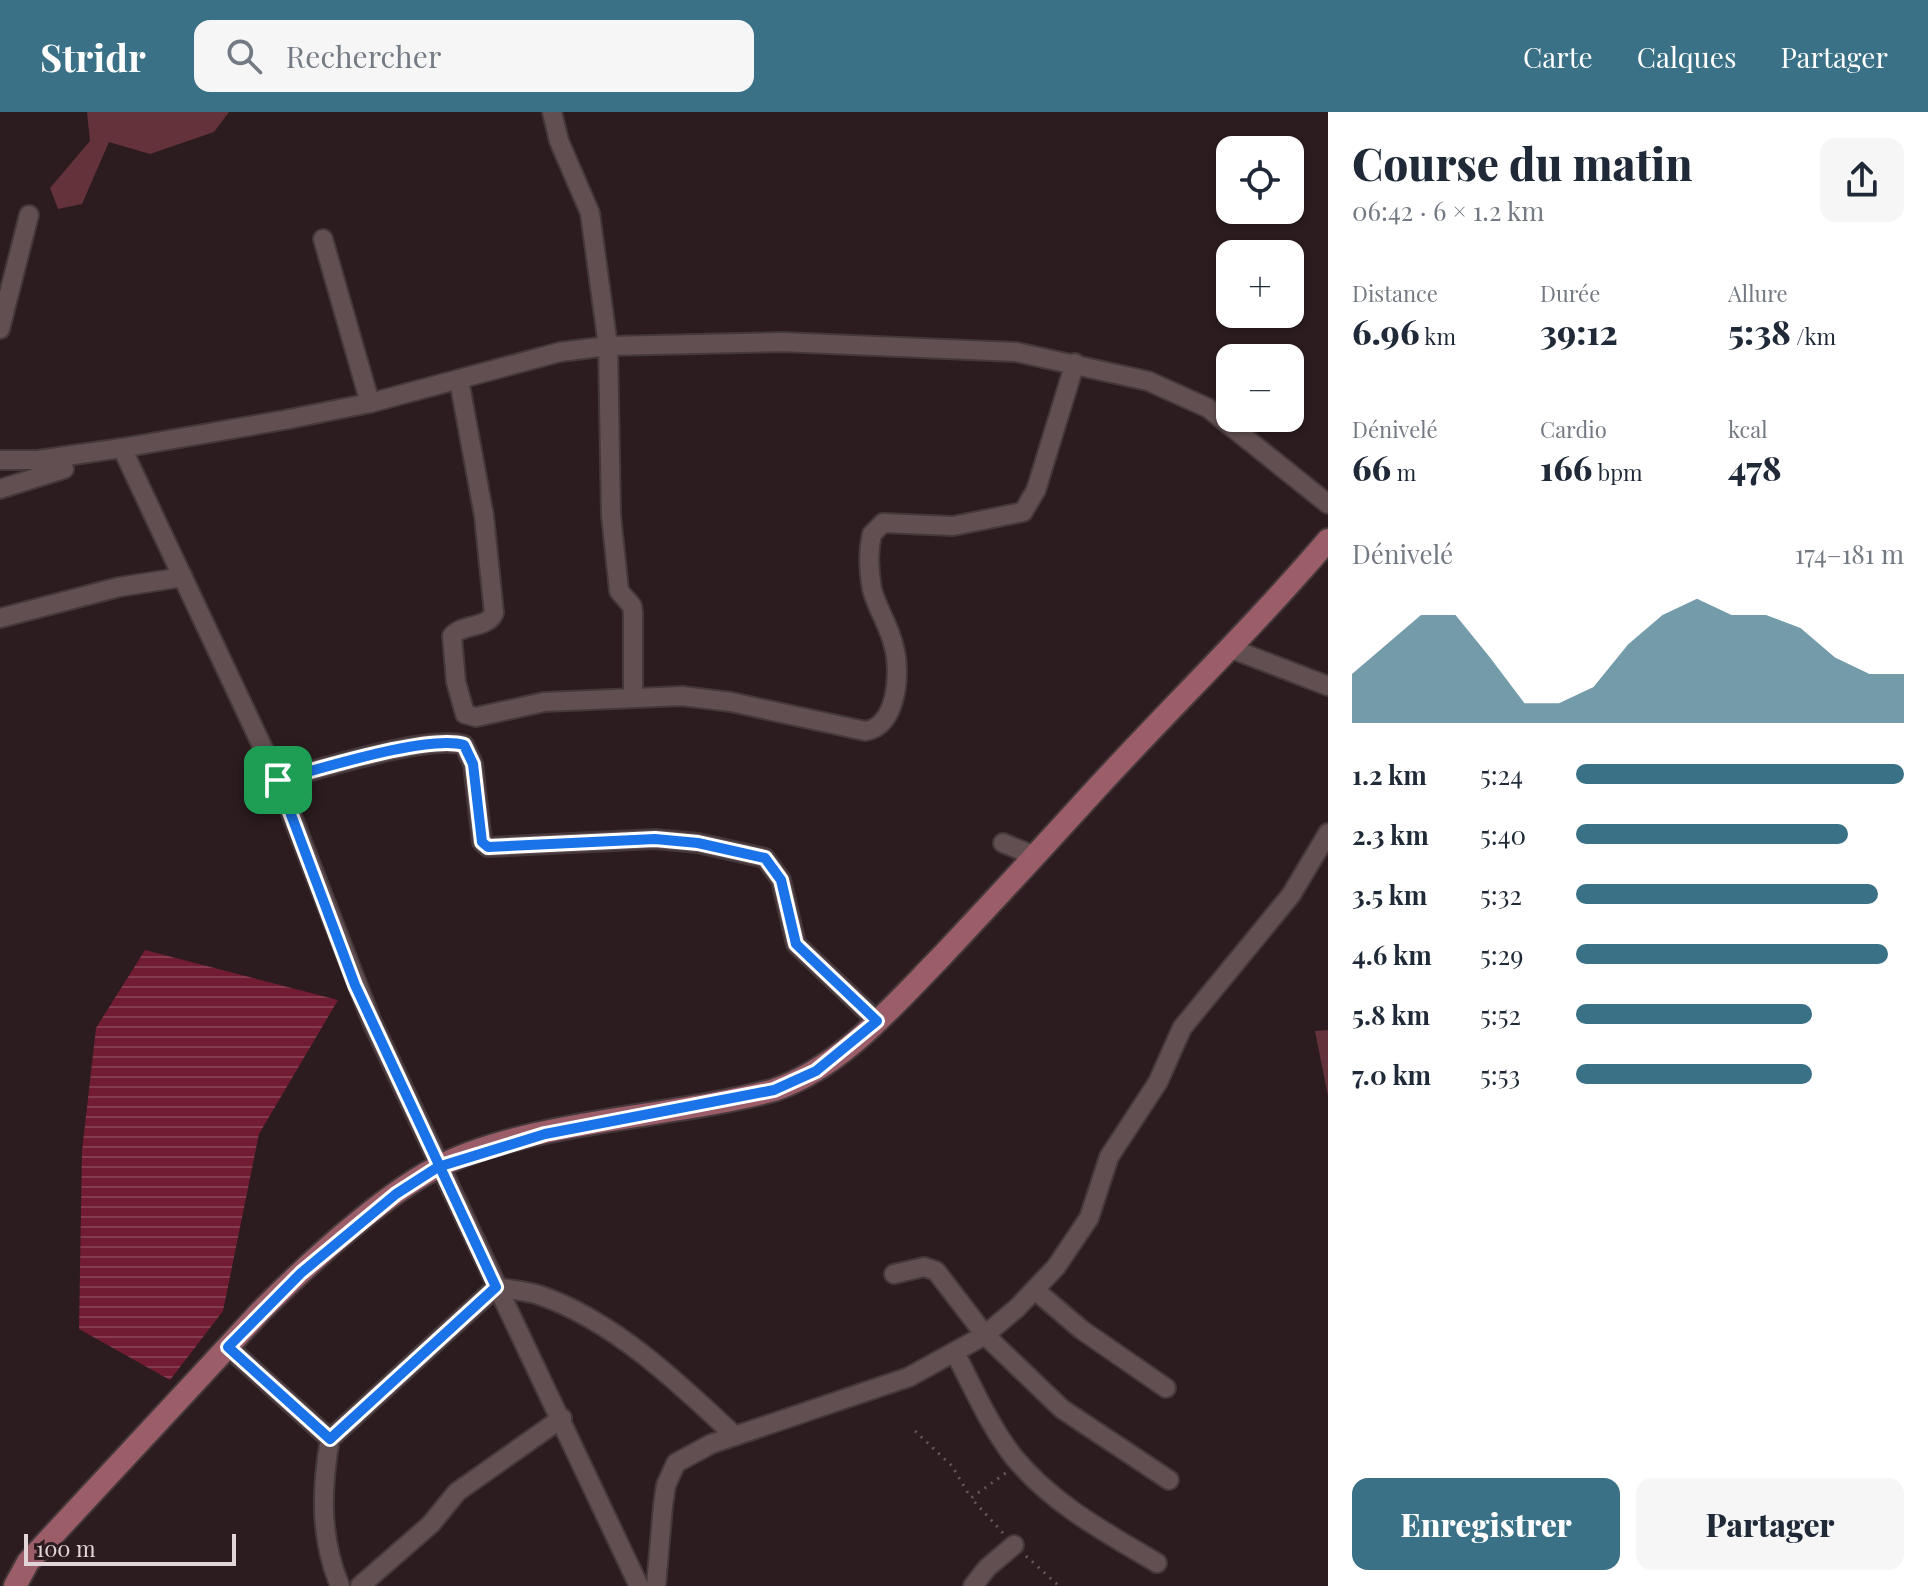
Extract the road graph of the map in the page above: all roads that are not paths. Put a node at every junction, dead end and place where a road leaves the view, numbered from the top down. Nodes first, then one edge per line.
1 (552, 112) edge
2 (29, 215) dead end
3 (323, 239) dead end
4 (0, 329) edge
5 (608, 346) junction
6 (1075, 363) junction
7 (459, 380) junction
8 (370, 403) junction
9 (122, 448) junction
10 (0, 460) edge
11 (64, 469) dead end
12 (0, 489) edge
13 (1328, 504) edge
14 (1328, 540) edge
15 (183, 577) junction
16 (0, 618) edge
17 (1232, 649) junction
18 (1328, 686) edge
19 (633, 698) junction
20 (278, 780) junction
21 (1328, 833) edge
22 (1003, 843) dead end
23 (1035, 856) junction
24 (877, 1021) junction
25 (438, 1167) junction
26 (894, 1274) dead end
27 (496, 1287) junction
28 (1035, 1290) junction
29 (985, 1335) junction
30 (228, 1347) junction
31 (955, 1353) junction
32 (1166, 1388) dead end
33 (562, 1418) junction
34 (735, 1436) junction
35 (330, 1439) junction
36 (1169, 1480) dead end
37 (1014, 1545) road end
38 (1157, 1563) dead end
39 (15, 1586) edge
40 (340, 1586) edge
41 (360, 1586) edge
42 (639, 1586) edge
43 (656, 1586) edge
44 (973, 1586) edge

1 - 5 street
2 - 4 street
3 - 8 street
5 - 6 street
5 - 7 street
5 - 19 street
6 - 13 street
6 - 19 street
7 - 8 street
7 - 19 street
8 - 9 street
9 - 10 street
9 - 15 street
11 - 12 street
14 - 17 main road
15 - 16 street
15 - 20 street
17 - 18 street
17 - 23 main road
20 - 24 street
20 - 25 street
21 - 28 street
22 - 23 street
23 - 24 main road
24 - 25 main road
25 - 27 street
25 - 30 main road
26 - 29 street
27 - 33 street
27 - 34 street
27 - 35 street
28 - 29 street
28 - 32 street
29 - 31 street
29 - 36 street
30 - 35 street
30 - 39 main road
31 - 34 street
31 - 38 street
33 - 41 street
33 - 42 street
34 - 43 street
35 - 40 street
37 - 44 street

